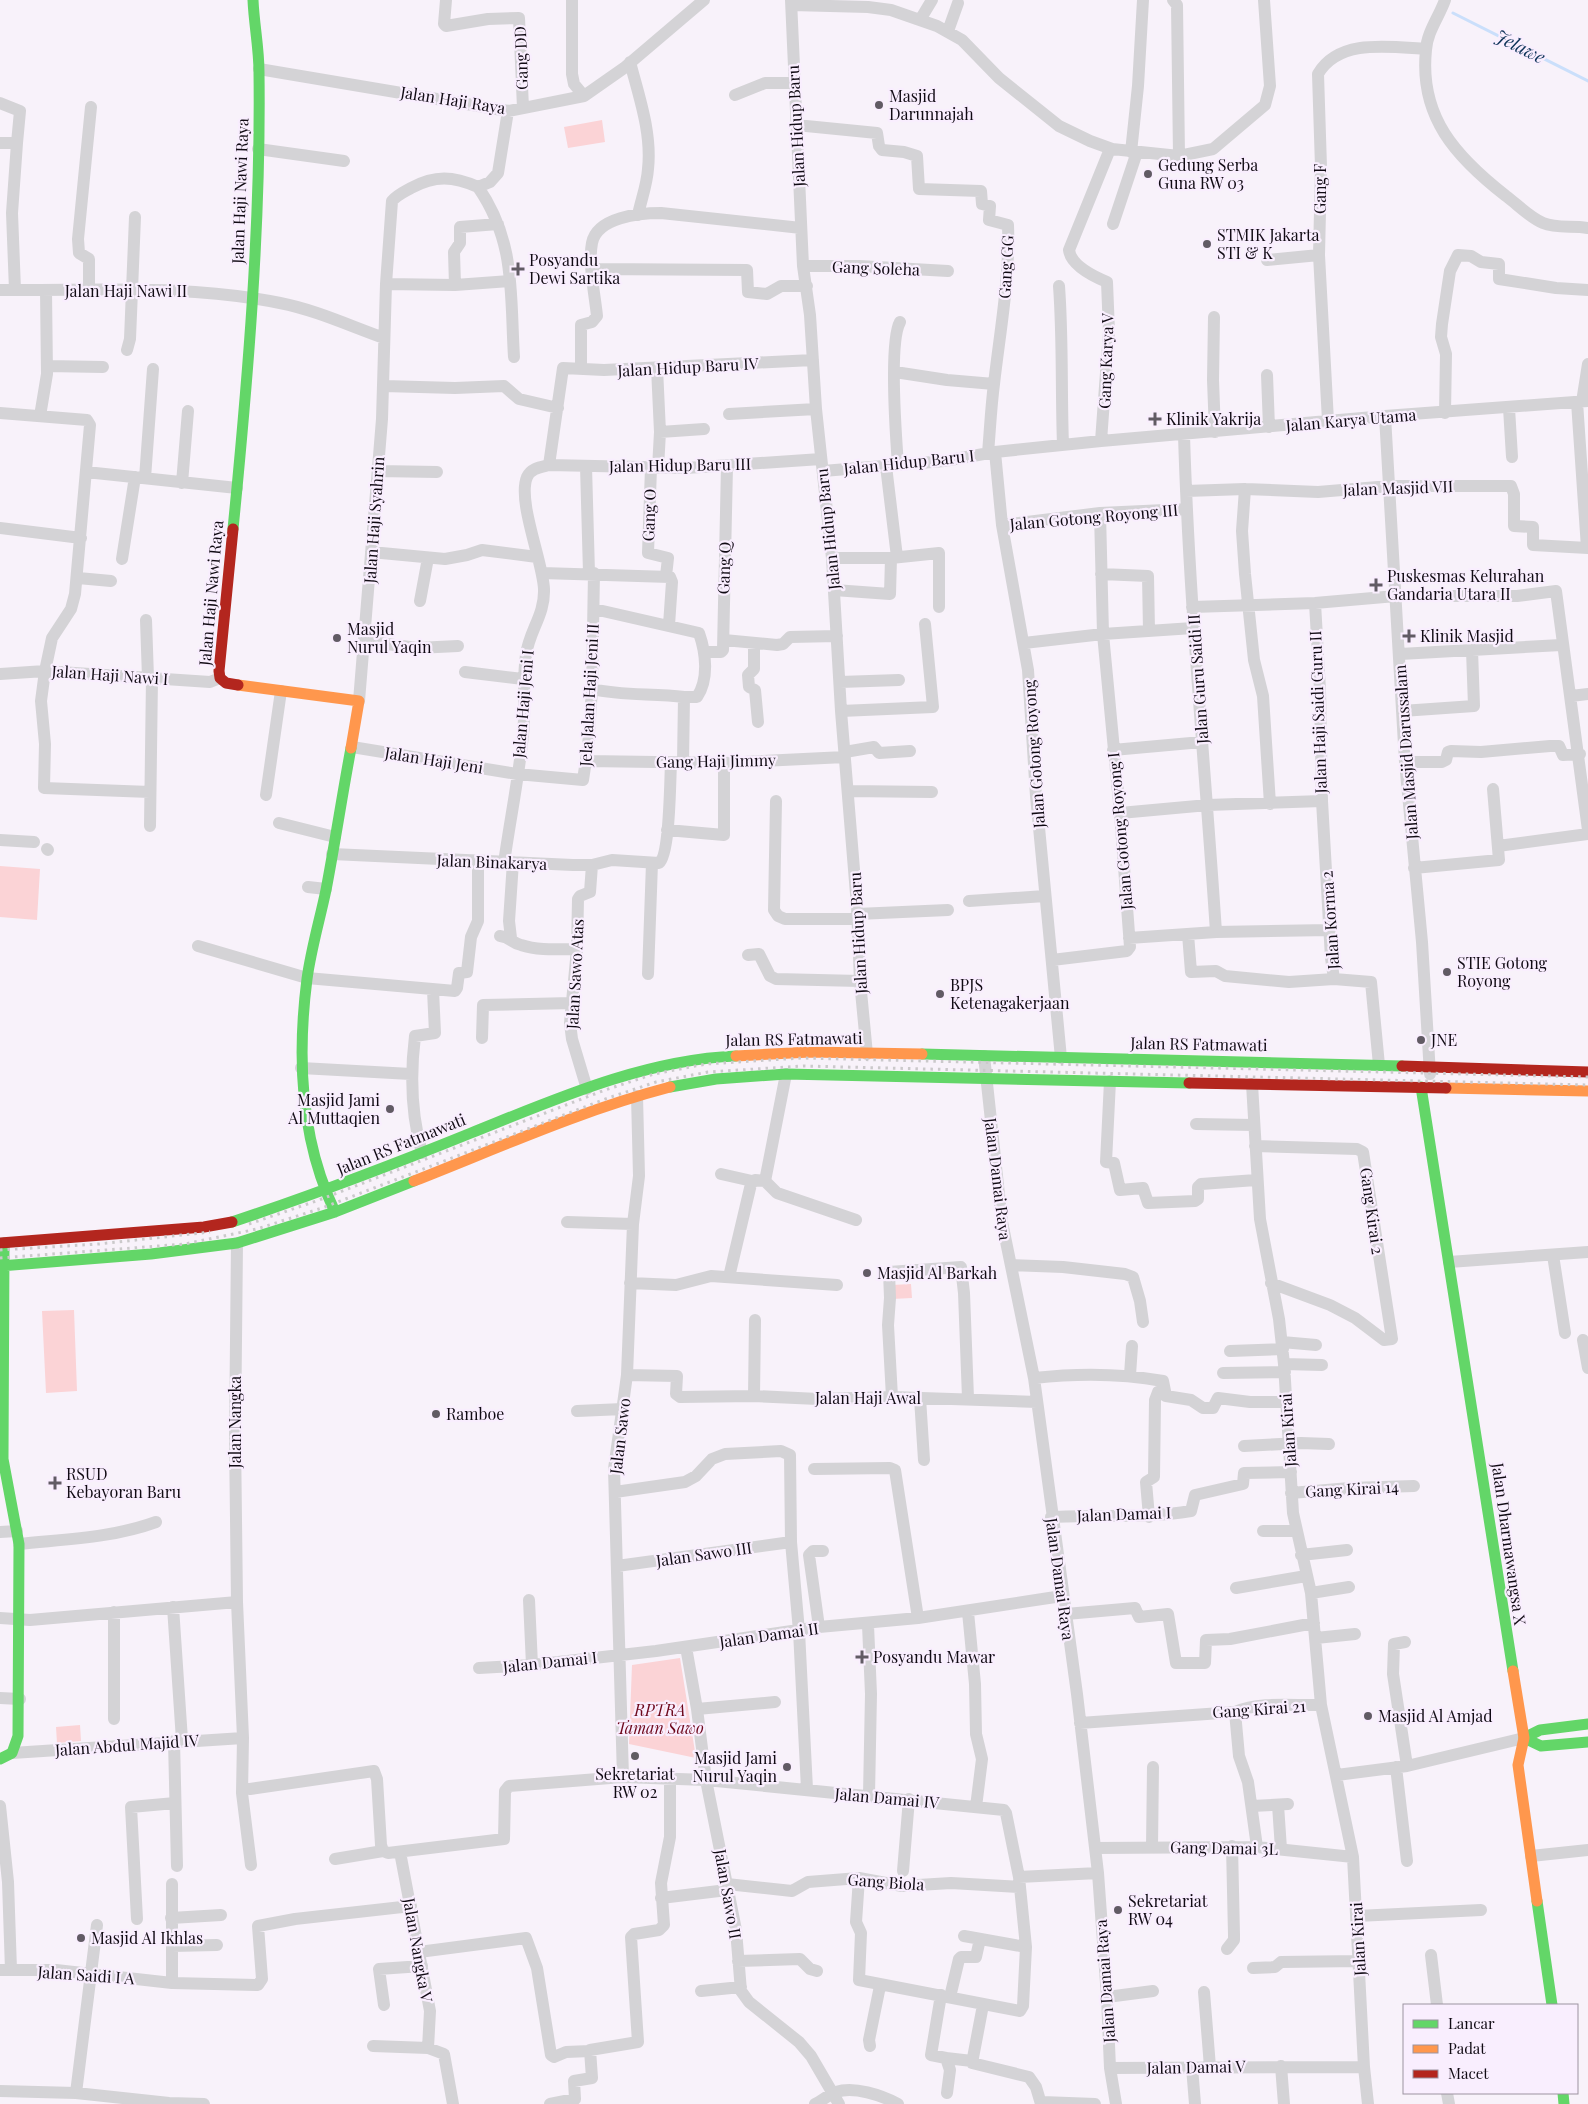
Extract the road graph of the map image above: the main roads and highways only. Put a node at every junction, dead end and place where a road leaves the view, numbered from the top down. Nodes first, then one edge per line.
1 (252, 0) edge
2 (1588, 1072) edge
3 (1426, 1087) junction
4 (1588, 1092) edge
5 (325, 1191) junction
6 (335, 1212) junction
7 (2, 1243) edge
8 (2, 1266) edge
9 (2, 1388) edge
10 (1588, 1724) edge
11 (1524, 1738) junction
12 (1588, 1742) edge
13 (0, 1759) edge
14 (1552, 2004) edge

1 - 5 main road, Jalan Haji Nawi Raya
2 - 5 main road, Jalan RS Fatmawati
3 - 4 main road
3 - 6 main road
3 - 11 main road, Jalan Dharmawangsa X
5 - 6 main road
5 - 7 main road, Jalan RS Fatmawati
6 - 8 main road
7 - 8 main road
8 - 9 main road
9 - 13 main road
10 - 11 main road
11 - 12 main road
11 - 14 main road, Jalan Dharmawangsa X

